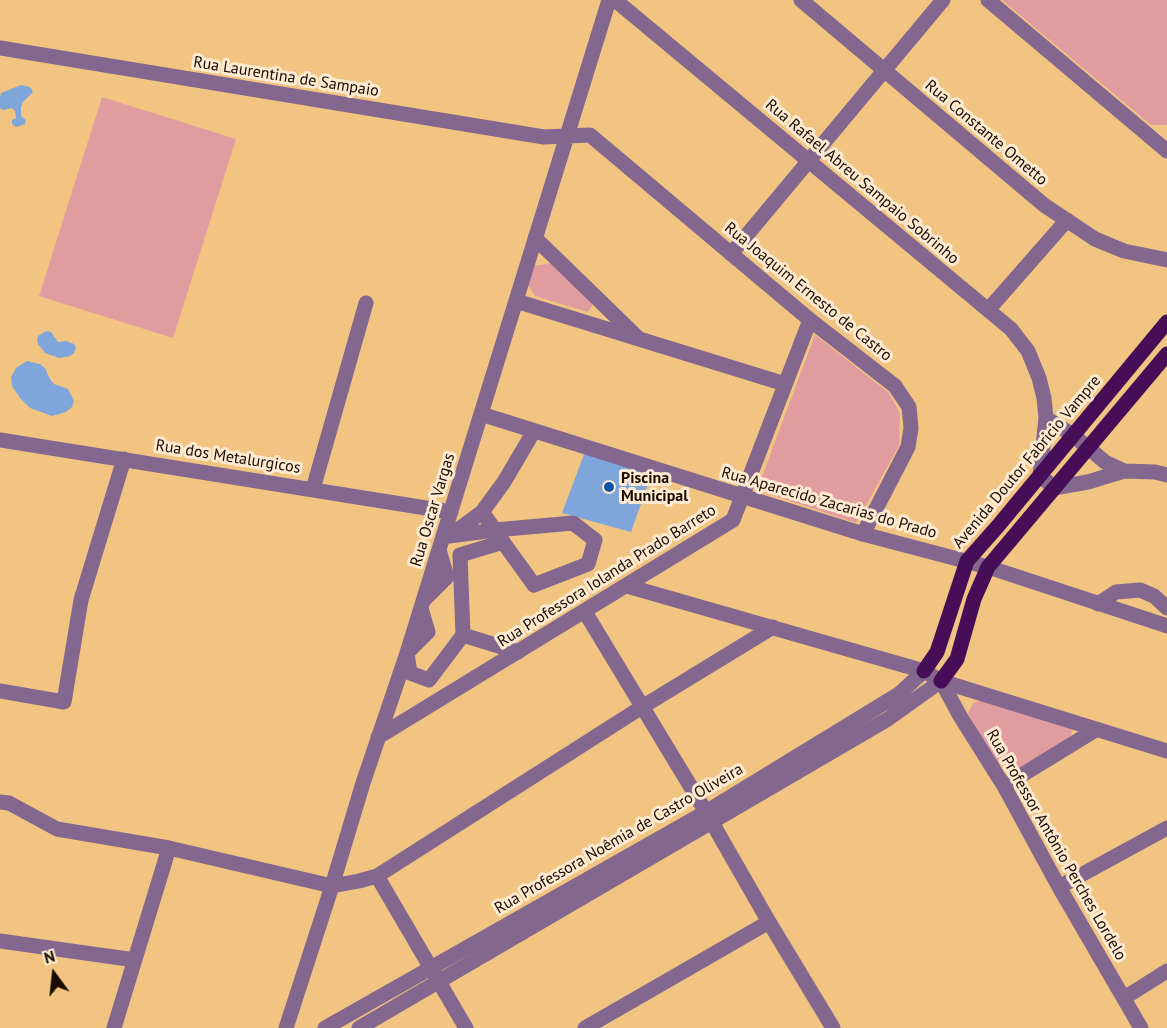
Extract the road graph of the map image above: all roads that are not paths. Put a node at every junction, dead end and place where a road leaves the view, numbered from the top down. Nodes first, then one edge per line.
1 (609, 0) edge
2 (615, 0) edge
3 (801, 0) edge
4 (944, 0) edge
5 (988, 0) edge
6 (0, 48) edge
7 (884, 70) junction
8 (567, 137) junction
9 (1165, 145) edge
10 (808, 161) junction
11 (1067, 220) junction
12 (535, 238) junction
13 (731, 254) junction
14 (1167, 260) edge
15 (516, 301) junction
16 (366, 303) dead end
17 (988, 310) junction
18 (810, 320) junction
19 (1167, 322) edge
20 (639, 339) junction
21 (1167, 354) edge
22 (785, 384) junction
23 (481, 414) junction
24 (1046, 418) junction
25 (534, 431) junction
26 (1073, 435) junction
27 (0, 440) edge
28 (1088, 448) junction
29 (124, 459) junction
30 (1124, 471) junction
31 (1040, 475) junction
32 (1167, 475) edge
33 (1054, 488) junction
34 (313, 489) junction
35 (742, 496) junction
36 (451, 512) junction
37 (482, 512) junction
38 (863, 534) junction
39 (499, 536) junction
40 (443, 542) junction
41 (967, 561) junction
42 (988, 567) junction
43 (627, 585) junction
44 (1098, 604) junction
45 (1167, 608) edge
46 (585, 612) junction
47 (1167, 626) edge
48 (773, 627) junction
49 (463, 635) junction
50 (518, 652) junction
51 (407, 653) junction
52 (924, 671) junction
53 (940, 681) junction
54 (0, 691) edge
55 (642, 706) junction
56 (1097, 729) junction
57 (378, 737) junction
58 (1167, 751) edge
59 (1004, 786) junction
60 (0, 802) edge
61 (709, 816) junction
62 (1167, 828) edge
63 (169, 849) junction
64 (377, 876) junction
65 (332, 886) junction
66 (1059, 888) junction
67 (769, 922) junction
68 (0, 941) edge
69 (135, 960) junction
70 (1167, 971) edge
71 (434, 974) junction
72 (1124, 998) junction
73 (830, 1027) edge
74 (114, 1028) edge
75 (286, 1028) edge
76 (325, 1028) edge
77 (359, 1028) edge
78 (466, 1028) edge
79 (585, 1028) edge
80 (1141, 1028) edge

1 - 8 street, Rua Oscar Vargas
2 - 10 street, Rua Rafael Abreu Sampaio Sobrinho
3 - 7 street, Rua Constante Ometto
4 - 7 street
5 - 9 street
6 - 8 street, Rua Laurentina de Sampaio
7 - 10 street
7 - 11 street, Rua Constante Ometto
8 - 12 street, Rua Oscar Vargas
8 - 13 street, Rua Joaquim Ernesto de Castro
10 - 13 street
10 - 17 street, Rua Rafael Abreu Sampaio Sobrinho
11 - 14 street, Rua Constante Ometto
11 - 17 street
12 - 15 street, Rua Oscar Vargas
12 - 20 street
13 - 18 street, Rua Joaquim Ernesto de Castro
15 - 20 street
15 - 23 street, Rua Oscar Vargas
16 - 34 street
17 - 24 street, Rua Rafael Abreu Sampaio Sobrinho
18 - 22 street, Rua Professora Iolanda Prado Barreto
18 - 38 street, Rua Joaquim Ernesto de Castro
19 - 26 main road, Avenida Doutor Fabricio Vampre
20 - 22 street
21 - 28 main road
22 - 35 street, Rua Professora Iolanda Prado Barreto
23 - 25 street, Rua Aparecido Zacarias do Prado
23 - 36 street, Rua Oscar Vargas
24 - 26 street
24 - 31 street, Rua Rafael Abreu Sampaio Sobrinho
25 - 35 street, Rua Aparecido Zacarias do Prado
25 - 37 street
26 - 28 street
26 - 31 main road, Avenida Doutor Fabricio Vampre
27 - 29 street, Rua dos Metalurgicos
28 - 30 street
28 - 33 main road
29 - 34 street, Rua dos Metalurgicos
29 - 54 street
30 - 32 street
30 - 33 street
31 - 33 street
31 - 41 main road, Avenida Doutor Fabricio Vampre
33 - 42 main road
34 - 36 street, Rua dos Metalurgicos
35 - 38 street, Rua Aparecido Zacarias do Prado
35 - 43 street, Rua Professora Iolanda Prado Barreto
36 - 40 street, Rua Oscar Vargas
37 - 39 street
37 - 40 street
38 - 41 street, Rua Aparecido Zacarias do Prado
39 - 39 street
39 - 40 street
39 - 49 street
40 - 51 street, Rua Oscar Vargas
41 - 42 street, Rua Aparecido Zacarias do Prado
41 - 52 main road, Avenida Doutor Fabricio Vampre
42 - 44 street, Rua Aparecido Zacarias do Prado
42 - 53 main road
43 - 46 street, Rua Professora Iolanda Prado Barreto
43 - 48 street
44 - 45 street
44 - 47 street, Rua Aparecido Zacarias do Prado
46 - 50 street, Rua Professora Iolanda Prado Barreto
46 - 55 street
48 - 52 street
48 - 55 street
49 - 50 street
49 - 51 street
50 - 57 street, Rua Professora Iolanda Prado Barreto
51 - 57 street, Rua Oscar Vargas
52 - 53 street
52 - 61 street, Rua Professora Noêmia de Castro Oliveira
53 - 56 street
53 - 59 street, Rua Professor Antônio Perches Lordelo
53 - 61 street, Rua Professora Noêmia de Castro Oliveira
55 - 61 street
55 - 64 street
56 - 58 street
56 - 59 street
57 - 65 street, Rua Oscar Vargas
59 - 66 street, Rua Professor Antônio Perches Lordelo
60 - 63 street
61 - 67 street
61 - 71 street, Rua Professora Noêmia de Castro Oliveira
62 - 66 street
63 - 65 street
63 - 69 street
64 - 65 street
64 - 71 street
65 - 75 street, Rua Oscar Vargas
66 - 72 street, Rua Professor Antônio Perches Lordelo
67 - 73 street
67 - 79 street
68 - 69 street
69 - 74 street
70 - 72 street
71 - 76 street, Rua Professora Noêmia de Castro Oliveira
71 - 77 street, Rua Professora Noêmia de Castro Oliveira
71 - 78 street
72 - 80 street, Rua Professor Antônio Perches Lordelo

